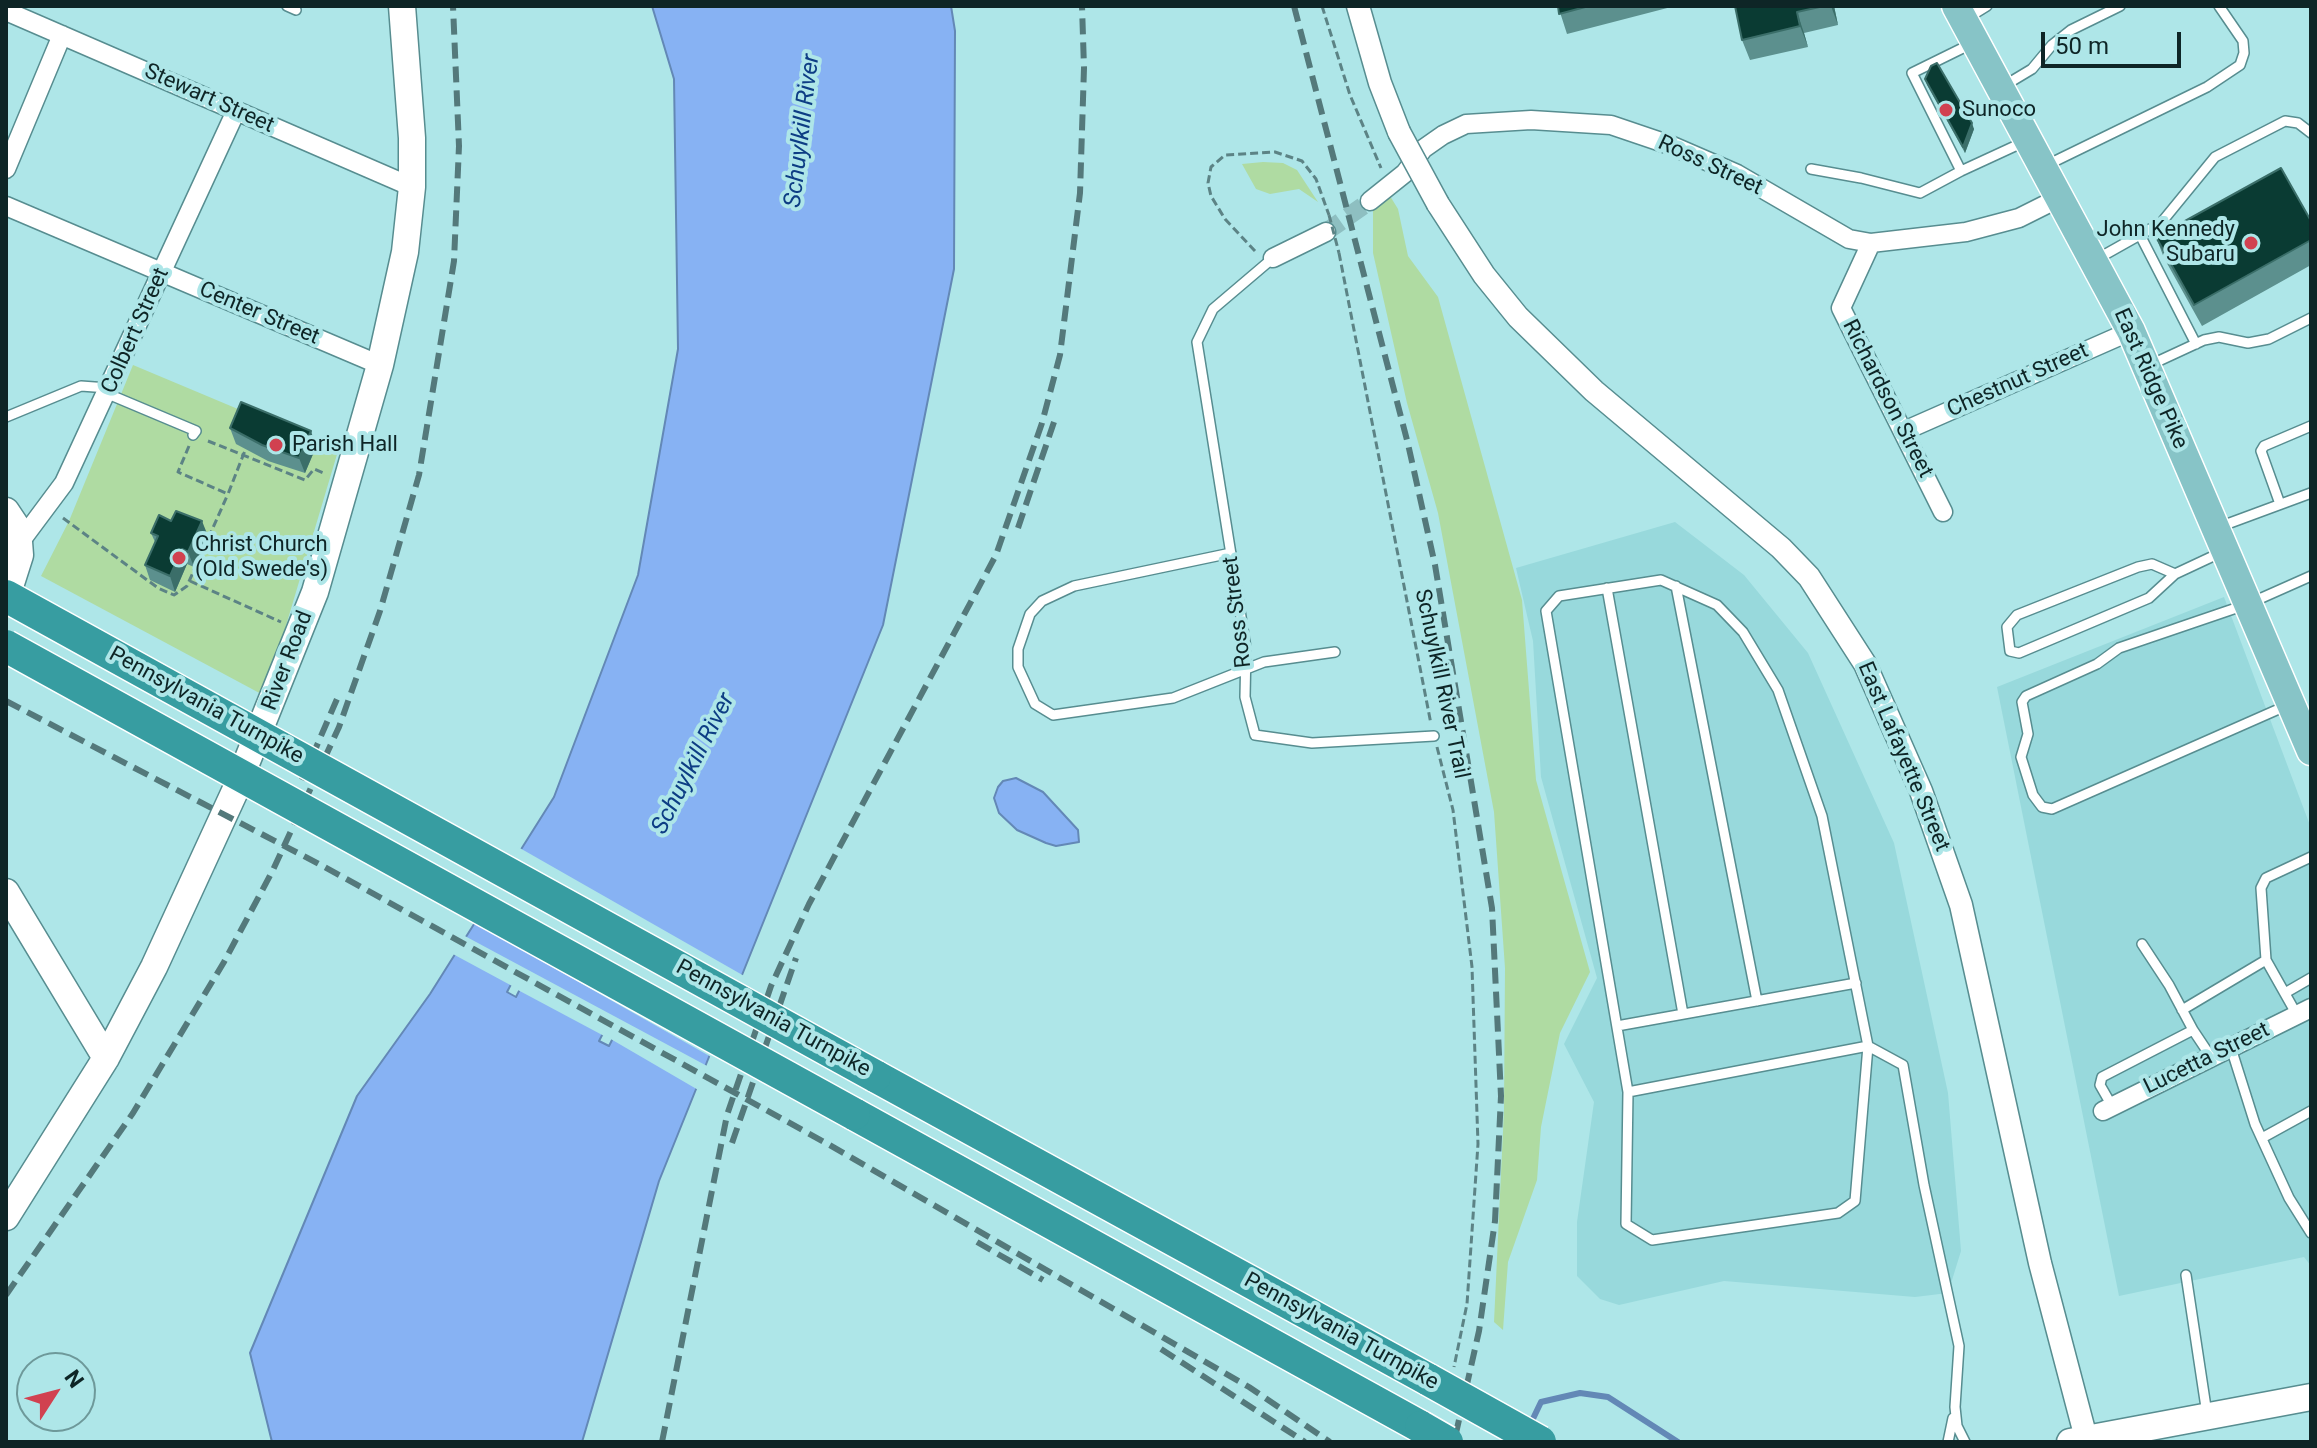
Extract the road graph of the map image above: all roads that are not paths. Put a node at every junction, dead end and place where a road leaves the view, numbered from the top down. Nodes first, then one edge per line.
1 (402, 6) edge
2 (1358, 6) edge
3 (2120, 6) edge
4 (2219, 6) edge
5 (6, 11) edge
6 (1970, 19) edge
7 (62, 35) junction
8 (2000, 88) junction
9 (236, 111) junction
10 (2311, 133) edge
11 (2029, 139) junction
12 (2044, 167) junction
13 (6, 169) edge
14 (1811, 169) dead end
15 (1961, 171) junction
16 (412, 187) junction
17 (2061, 197) junction
18 (1370, 201) tunnel mouth
19 (6, 206) edge
20 (1328, 223) tunnel mouth
21 (2140, 235) junction
22 (1871, 243) junction
23 (1273, 258) joint
24 (2094, 260) junction
25 (163, 272) junction
26 (2311, 318) edge
27 (2131, 331) junction
28 (2196, 344) junction
29 (380, 365) junction
30 (2146, 367) junction
31 (109, 391) junction
32 (6, 417) edge
33 (2311, 426) edge
34 (1904, 431) junction
35 (193, 435) road end
36 (2311, 493) edge
37 (2280, 504) junction
38 (6, 511) edge
39 (1943, 512) dead end
40 (2221, 540) junction
41 (20, 542) junction
42 (1231, 553) junction
43 (2175, 574) junction
44 (2311, 576) edge
45 (1676, 586) junction
46 (1607, 588) junction
47 (6, 597) edge
48 (2248, 604) junction
49 (6, 646) edge
50 (1335, 652) dead end
51 (1246, 671) junction
52 (2291, 703) junction
53 (1434, 736) road end
54 (2308, 737) edge
55 (2311, 857) edge
56 (6, 892) edge
57 (2142, 944) dead end
58 (2266, 960) junction
59 (2311, 978) edge
60 (1856, 983) junction
61 (2285, 993) junction
62 (1757, 1001) junction
63 (2182, 1010) junction
64 (2304, 1011) edge
65 (1683, 1014) junction
66 (1617, 1026) junction
67 (2193, 1030) junction
68 (1868, 1046) junction
69 (2231, 1048) junction
70 (2211, 1057) junction
71 (106, 1058) junction
72 (1628, 1092) junction
73 (2107, 1109) joint
74 (2311, 1111) edge
75 (2262, 1138) junction
76 (6, 1217) edge
77 (2311, 1233) edge
78 (2186, 1275) dead end
79 (2311, 1397) edge
80 (1955, 1407) junction
81 (2207, 1418) junction
82 (1434, 1435) edge
83 (2078, 1440) edge
84 (1540, 1442) edge
85 (1948, 1442) edge
86 (1965, 1442) edge

1 - 16 main road, River Road
2 - 83 street, East Lafayette Street, bridge
3 - 8 lane
4 - 12 lane
5 - 7 street, Stewart Street
6 - 8 main road, East Ridge Pike
6 - 15 lane
7 - 9 street, Stewart Street
7 - 13 street
8 - 11 main road, East Ridge Pike
9 - 16 street, Stewart Street
9 - 25 street, Colbert Street
10 - 21 lane
11 - 12 main road, East Ridge Pike
11 - 15 lane
12 - 17 main road, East Ridge Pike
14 - 15 lane
16 - 29 main road, River Road
17 - 22 street, Ross Street
17 - 24 main road, East Ridge Pike
18 - 22 street, Ross Street
19 - 25 street, Center Street
20 - 23 street, Ross Street
21 - 24 lane
21 - 28 lane
22 - 34 street, Richardson Street
23 - 42 lane, Ross Street
24 - 27 main road, East Ridge Pike
25 - 29 street, Center Street
25 - 31 street, Colbert Street
26 - 28 lane
27 - 30 main road, East Ridge Pike
27 - 34 street, Chestnut Street
28 - 30 lane
29 - 71 main road, River Road
30 - 40 main road, East Ridge Pike
31 - 32 lane
31 - 35 lane
31 - 41 street, Colbert Street
33 - 37 lane
34 - 39 street, Richardson Street
36 - 37 lane
37 - 40 lane
38 - 41 main road
40 - 43 lane
40 - 48 main road, East Ridge Pike
41 - 47 main road
42 - 51 lane, Ross Street
42 - 51 lane
43 - 43 lane
44 - 48 lane
45 - 46 lane
45 - 60 lane
45 - 62 lane
46 - 65 lane
46 - 66 lane
47 - 84 highway, Pennsylvania Turnpike, bridge
48 - 52 main road, East Ridge Pike
48 - 52 lane
49 - 82 highway, Pennsylvania Turnpike, bridge
50 - 51 lane
51 - 53 lane, Ross Street
52 - 54 main road, East Ridge Pike
55 - 58 lane
56 - 71 main road
57 - 63 lane
58 - 61 lane
58 - 63 lane
59 - 61 lane
60 - 62 lane
60 - 68 lane
61 - 64 lane
62 - 65 lane
63 - 67 lane
64 - 69 street, Lucetta Street
65 - 66 lane
66 - 72 lane
67 - 70 lane
67 - 73 lane
68 - 72 lane
68 - 72 lane
68 - 80 lane
69 - 70 street, Lucetta Street
69 - 75 lane
70 - 73 street, Lucetta Street
71 - 76 main road, River Road
74 - 75 lane
75 - 77 lane
78 - 81 lane
79 - 81 main road
80 - 85 lane
80 - 86 lane
81 - 83 main road

